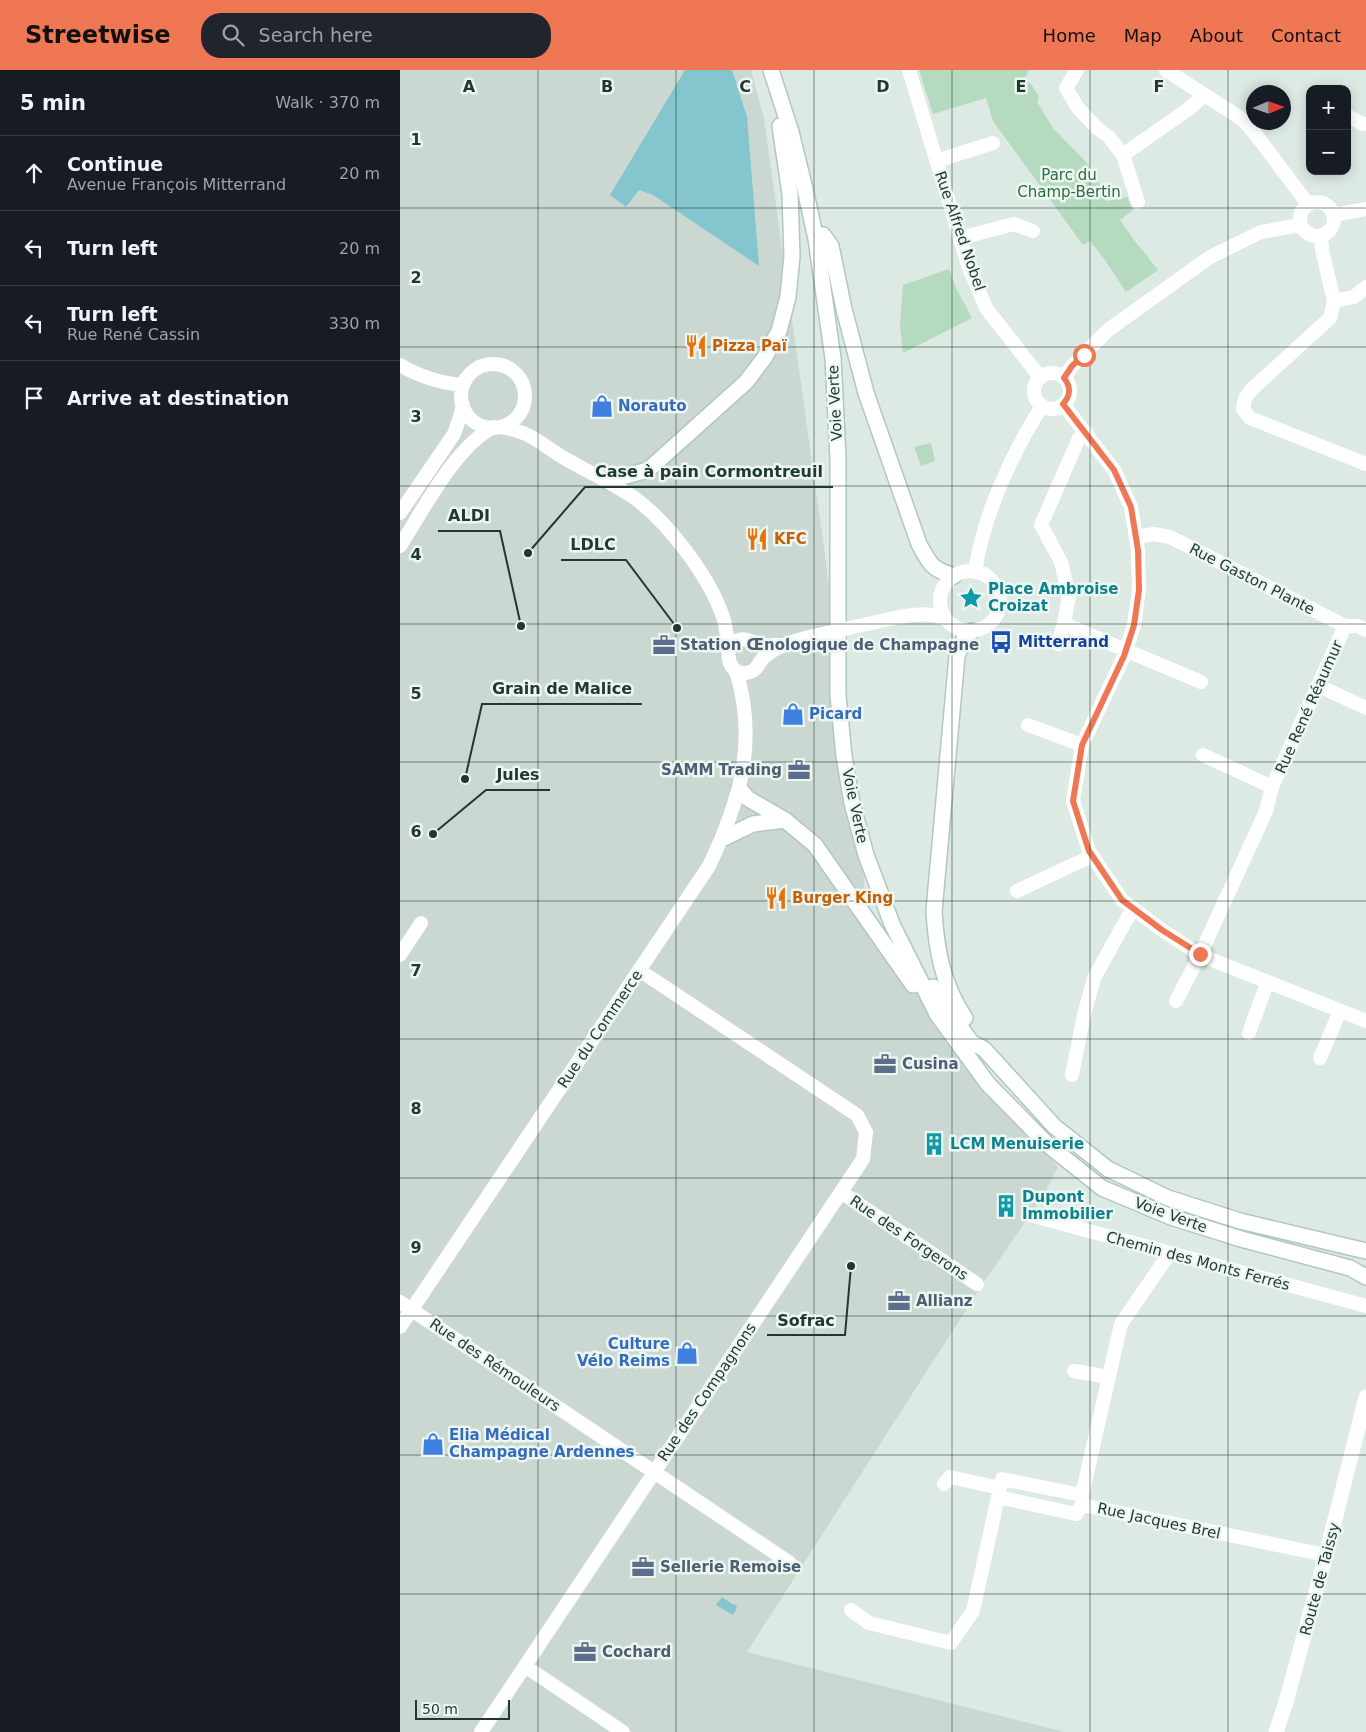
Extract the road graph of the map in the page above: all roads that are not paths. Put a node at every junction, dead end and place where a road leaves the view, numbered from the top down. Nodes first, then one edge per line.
1 (771, 70) edge
2 (781, 70) edge
3 (909, 70) edge
4 (1077, 70) edge
5 (1166, 70) edge
6 (1205, 94) junction
7 (1351, 118) edge
8 (1366, 124) edge
9 (993, 143) dead end
10 (1123, 155) junction
11 (936, 161) junction
12 (1138, 202) dead end
13 (1308, 204) junction
14 (1366, 209) edge
15 (1334, 215) junction
16 (1300, 225) junction
17 (1033, 231) dead end
18 (823, 235) junction
19 (1321, 236) junction
20 (960, 238) junction
21 (1366, 287) edge
22 (1334, 300) junction
23 (400, 365) edge
24 (1040, 377) junction
25 (1064, 378) junction
26 (463, 385) junction
27 (462, 404) junction
28 (1063, 404) junction
29 (1042, 406) junction
30 (522, 408) junction
31 (497, 427) junction
32 (1086, 432) junction
33 (533, 436) junction
34 (1366, 464) edge
35 (608, 481) junction
36 (400, 513) edge
37 (1136, 537) junction
38 (400, 546) edge
39 (975, 572) junction
40 (954, 576) junction
41 (941, 595) junction
42 (919, 613) junction
43 (724, 618) junction
44 (946, 619) junction
45 (1064, 624) junction
46 (1345, 626) junction
47 (1366, 630) edge
48 (972, 631) junction
49 (751, 641) junction
50 (1058, 644) dead end
51 (783, 645) junction
52 (1126, 650) junction
53 (728, 651) junction
54 (758, 664) junction
55 (736, 670) junction
56 (1202, 682) dead end
57 (1319, 686) junction
58 (1366, 708) edge
59 (744, 710) junction
60 (1028, 725) dead end
61 (1082, 745) junction
62 (1202, 755) dead end
63 (1272, 787) junction
64 (739, 788) junction
65 (785, 820) junction
66 (722, 839) junction
67 (1092, 856) junction
68 (1017, 891) dead end
69 (1133, 908) junction
70 (422, 922) dead end
71 (400, 954) edge
72 (1200, 954) junction
73 (639, 970) junction
74 (1268, 982) junction
75 (1176, 1001) dead end
76 (1340, 1011) junction
77 (937, 1014) junction
78 (1366, 1021) edge
79 (1249, 1033) dead end
80 (984, 1049) junction
81 (1320, 1058) dead end
82 (1072, 1075) dead end
83 (841, 1192) junction
84 (1030, 1216) dead end
85 (1366, 1251) edge
86 (1169, 1254) junction
87 (1366, 1278) edge
88 (977, 1284) dead end
89 (406, 1306) edge
90 (1366, 1306) edge
91 (400, 1327) edge
92 (1074, 1371) dead end
93 (1109, 1377) junction
94 (1366, 1397) edge
95 (1366, 1410) edge
96 (1360, 1425) junction
97 (654, 1472) junction
98 (944, 1484) dead end
99 (999, 1492) junction
100 (1082, 1500) junction
101 (1326, 1556) junction
102 (790, 1563) dead end
103 (851, 1610) dead end
104 (525, 1666) junction
105 (481, 1732) edge
106 (623, 1732) edge
107 (1276, 1732) edge

1 - 35 main road
1 - 77 main road, Voie Verte
2 - 18 main road, Voie Verte
3 - 11 street, Rue Alfred Nobel
4 - 10 street
5 - 6 street
6 - 10 street
6 - 13 street
7 - 8 street
9 - 11 street
10 - 12 street
11 - 20 street, Rue Alfred Nobel
13 - 15 street
13 - 16 street
14 - 15 street
15 - 19 street
16 - 19 street
16 - 25 street
17 - 20 street
18 - 40 main road
18 - 80 main road, Voie Verte
19 - 22 street
20 - 24 street, Rue Alfred Nobel
21 - 22 street
22 - 34 street
23 - 26 street
24 - 25 street
24 - 29 street
25 - 28 street
26 - 27 street
26 - 30 street
27 - 31 street
27 - 36 street
28 - 29 street
28 - 32 street
29 - 39 street
30 - 31 street
30 - 33 street
31 - 33 street
31 - 38 street
32 - 37 street
32 - 45 street
33 - 35 street
35 - 43 street
37 - 46 street, Rue Gaston Plante
37 - 52 street
39 - 40 street
39 - 48 street
40 - 41 street
41 - 42 street
41 - 44 street
42 - 44 street
42 - 51 street, bridge
43 - 49 street
43 - 53 street
44 - 48 street
45 - 50 street
45 - 52 street
46 - 47 street, Rue Gaston Plante
46 - 57 street, Rue René Réaumur
48 - 80 main road
49 - 51 street
49 - 53 street
49 - 54 street
51 - 54 street
52 - 56 street
52 - 61 street
53 - 55 street
54 - 55 street
54 - 59 street, Rue du Commerce
55 - 59 street, Rue du Commerce
57 - 58 street
57 - 63 street, Rue René Réaumur
59 - 64 street, Rue du Commerce
60 - 61 street
61 - 67 street
62 - 63 street, Rue René Réaumur
63 - 72 street, Rue René Réaumur
64 - 65 main road
64 - 66 street, Rue du Commerce
65 - 66 main road
65 - 77 main road
66 - 73 street, Rue du Commerce
67 - 68 street
67 - 69 street
69 - 72 street
69 - 82 street
70 - 71 street
72 - 74 street
72 - 75 street, Rue René Réaumur
73 - 83 street, Rue des Compagnons
73 - 89 street, Rue du Commerce
74 - 76 street
74 - 79 street
76 - 78 street
76 - 81 street
77 - 87 main road, Voie Verte
80 - 85 main road, Voie Verte
83 - 88 street, Rue des Forgerons
83 - 97 street, Rue des Compagnons
84 - 86 street, Chemin des Monts Ferrés
86 - 90 street, Chemin des Monts Ferrés
86 - 93 street
89 - 91 street, Rue du Commerce
89 - 97 street, Rue des Rémouleurs
92 - 93 street
93 - 100 street
94 - 96 main road, Route de Taissy
95 - 96 main road, Route de Taissy
96 - 101 main road, Route de Taissy
97 - 102 street, Rue des Rémouleurs
97 - 104 street, Rue des Compagnons
98 - 99 street, Rue Jacques Brel
99 - 100 street, Rue Jacques Brel
99 - 100 street, Rue Jacques Brel
99 - 103 street
100 - 101 street, Rue Jacques Brel
101 - 107 main road, Route de Taissy
104 - 105 street, Rue des Compagnons
104 - 106 street

